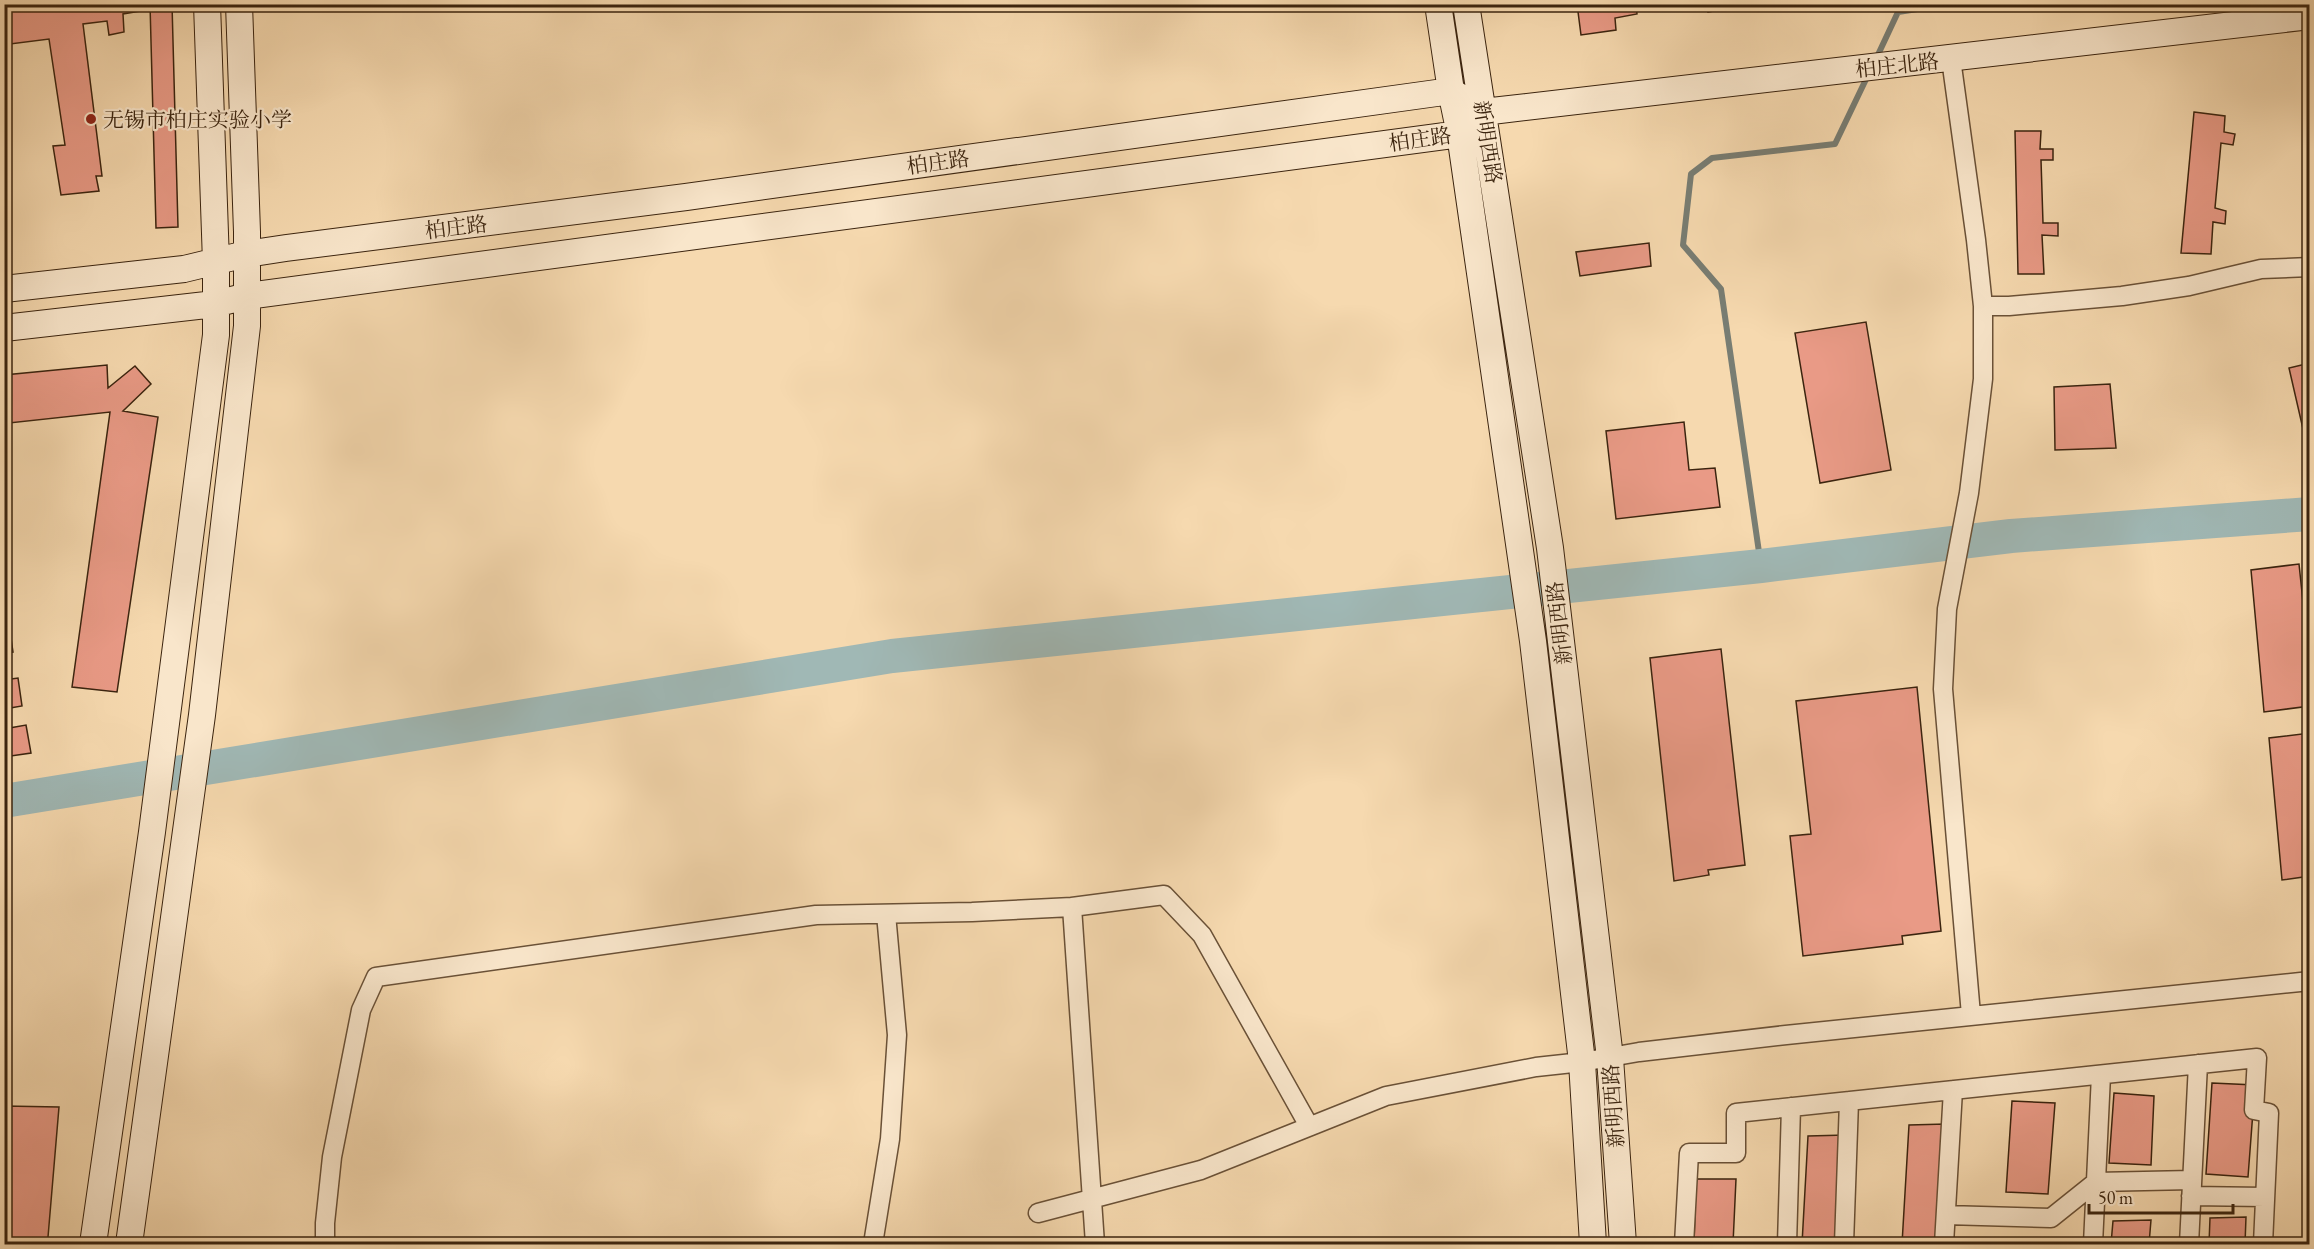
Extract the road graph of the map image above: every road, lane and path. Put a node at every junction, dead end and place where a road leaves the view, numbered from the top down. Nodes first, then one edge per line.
1 (207, 4) edge
2 (240, 4) edge
3 (1438, 4) edge
4 (1466, 4) edge
5 (2310, 16) edge
6 (1952, 59) junction
7 (1451, 91) junction
8 (1484, 112) junction
9 (1460, 134) junction
10 (246, 254) junction
11 (216, 262) junction
12 (2310, 267) edge
13 (4, 289) edge
14 (247, 296) junction
15 (215, 304) junction
16 (1983, 306) junction
17 (4, 328) edge
18 (1072, 907) junction
19 (886, 914) junction
20 (2310, 981) edge
21 (1971, 1015) junction
22 (1610, 1058) junction
23 (1582, 1062) junction
24 (2198, 1064) junction
25 (2101, 1075) junction
26 (1953, 1090) junction
27 (1849, 1101) junction
28 (1791, 1107) junction
29 (1310, 1126) junction
30 (2096, 1182) junction
31 (2192, 1188) junction
32 (2265, 1197) junction
33 (1092, 1198) junction
34 (1038, 1213) dead end
35 (1946, 1215) junction
36 (93, 1245) edge
37 (129, 1245) edge
38 (325, 1245) edge
39 (873, 1245) edge
40 (1095, 1245) edge
41 (1593, 1245) edge
42 (1623, 1245) edge
43 (1684, 1245) edge
44 (1787, 1245) edge
45 (1844, 1245) edge
46 (1944, 1245) edge
47 (2093, 1245) edge
48 (2188, 1245) edge
49 (2263, 1245) edge

1 - 11 street
2 - 10 street
3 - 7 street, 新明西路
4 - 8 street, 新明西路
5 - 6 street, 柏庄北路
6 - 8 street, 柏庄北路
6 - 16 street
7 - 8 street, 柏庄路
7 - 9 street, 新明西路
7 - 10 street, 柏庄路
8 - 9 street, 柏庄路
8 - 22 street, 新明西路
9 - 14 street, 柏庄路
9 - 23 street, 新明西路
10 - 11 street, 柏庄路
10 - 14 street
11 - 13 street, 柏庄路
11 - 15 street
12 - 16 street
14 - 15 street, 柏庄路
14 - 37 street
15 - 17 street, 柏庄路
15 - 36 street
16 - 21 street
18 - 19 street
18 - 29 street
18 - 33 street
19 - 38 street
19 - 39 street
20 - 21 street
21 - 22 street
22 - 23 street
22 - 42 street, 新明西路
23 - 29 street
23 - 41 street, 新明西路
24 - 25 street
24 - 31 street
24 - 32 street
25 - 26 street
25 - 30 street
26 - 27 street
26 - 35 street
27 - 28 street
27 - 45 street
28 - 43 street
28 - 44 street
29 - 33 street
30 - 31 street
30 - 35 street
30 - 47 street
31 - 32 street
31 - 48 street
32 - 49 street
33 - 34 street
33 - 40 street
35 - 46 street

